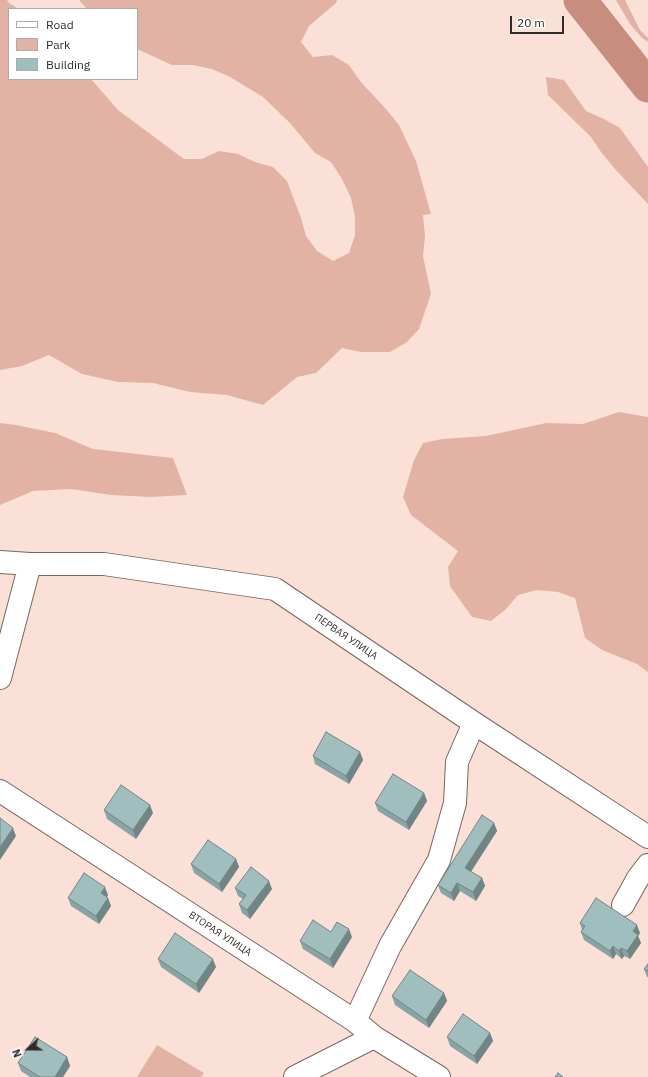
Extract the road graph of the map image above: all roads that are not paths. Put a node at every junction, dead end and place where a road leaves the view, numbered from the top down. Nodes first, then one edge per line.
1 (0, 562) edge
2 (30, 564) junction
3 (0, 678) edge
4 (474, 723) junction
5 (0, 791) edge
6 (648, 837) edge
7 (648, 865) edge
8 (623, 905) dead end
9 (355, 1021) junction
10 (374, 1037) junction
11 (295, 1077) edge
12 (439, 1077) edge

1 - 2 street, ПЕРВАЯ УЛИЦА
2 - 3 street
2 - 4 street, ПЕРВАЯ УЛИЦА
4 - 6 street, ПЕРВАЯ УЛИЦА
4 - 9 street
5 - 9 street, ВТОРАЯ УЛИЦА
7 - 8 street
9 - 10 street, ВТОРАЯ УЛИЦА
10 - 11 street
10 - 12 street, ВТОРАЯ УЛИЦА

